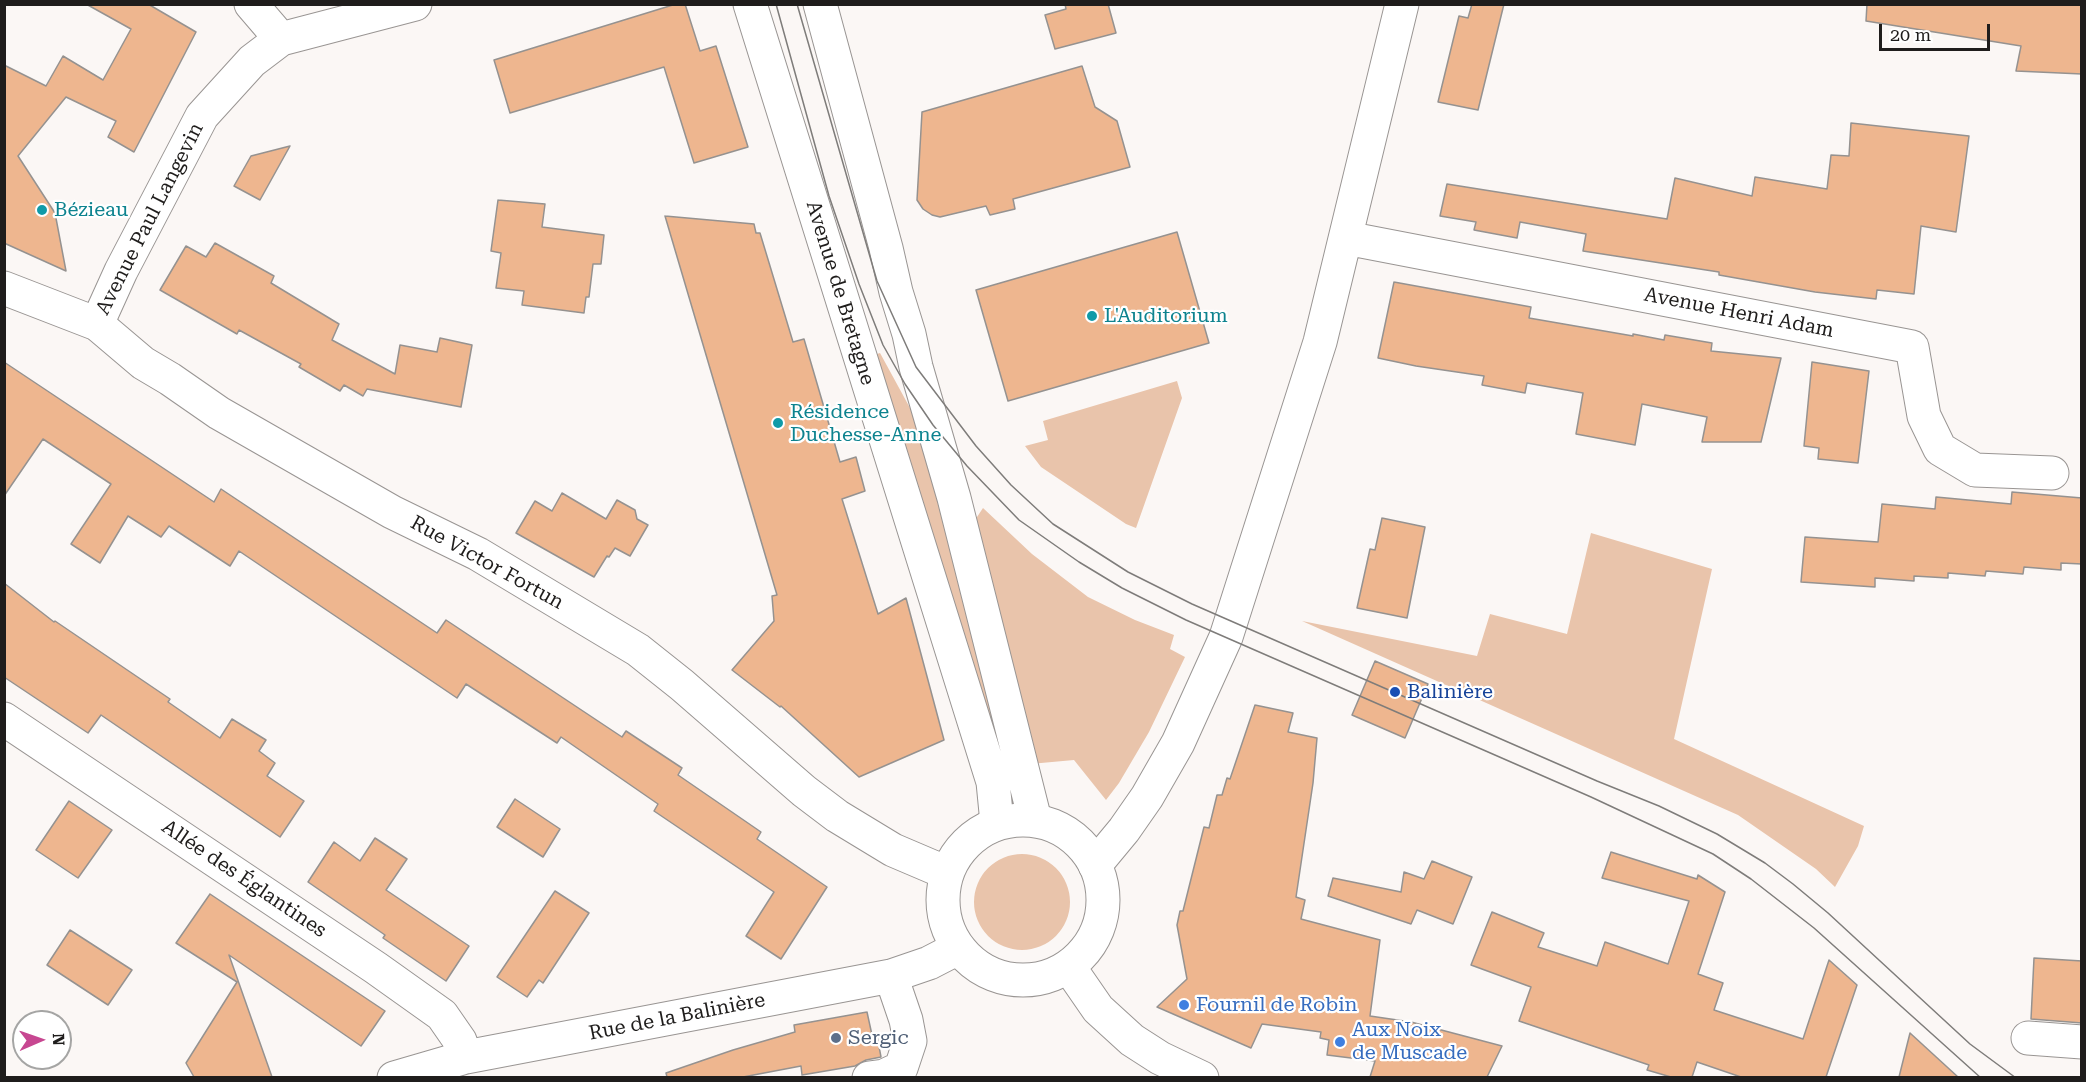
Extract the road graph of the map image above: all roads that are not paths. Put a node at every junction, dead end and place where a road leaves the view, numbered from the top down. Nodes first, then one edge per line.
1 (251, 4) edge
2 (271, 4) edge
3 (415, 4) edge
4 (750, 4) edge
5 (820, 4) edge
6 (1402, 4) edge
7 (281, 39) junction
8 (1346, 238) junction
9 (4, 288) edge
10 (97, 324) junction
11 (2052, 473) dead end
12 (4, 719) edge
13 (1035, 820) junction
14 (997, 823) junction
15 (1095, 865) junction
16 (947, 873) junction
17 (958, 948) junction
18 (1069, 967) junction
19 (891, 976) junction
20 (2028, 1038) dead end
21 (2082, 1042) edge
22 (466, 1057) junction
23 (877, 1076) edge
24 (394, 1077) edge
25 (1202, 1077) edge

1 - 7 street
2 - 7 street
3 - 7 street
4 - 14 street, Avenue de Bretagne
5 - 13 street
6 - 8 street
7 - 10 street, Avenue Paul Langevin
8 - 11 street, Avenue Henri Adam
8 - 15 street
9 - 10 street, Rue Victor Fortun
10 - 16 street, Rue Victor Fortun
12 - 22 street, Allée des Églantines
13 - 14 street
13 - 15 street
14 - 16 street
15 - 18 street
16 - 17 street
17 - 18 street
17 - 19 street, Rue de la Balinière
18 - 25 street
19 - 22 street, Rue de la Balinière
19 - 23 street
20 - 21 street
22 - 24 street, Rue de la Balinière

